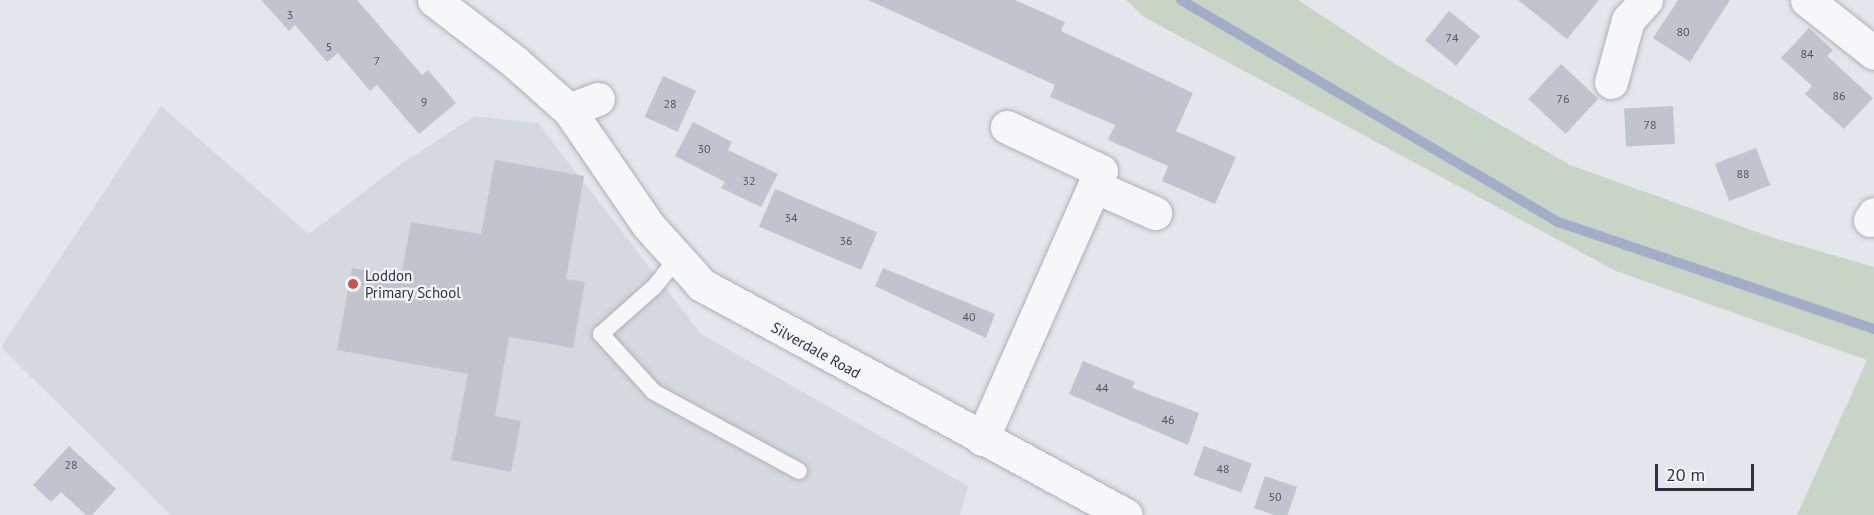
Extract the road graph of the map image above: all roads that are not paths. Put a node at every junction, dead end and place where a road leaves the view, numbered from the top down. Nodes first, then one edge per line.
1 (434, 0) edge
2 (1646, 0) edge
3 (1807, 0) edge
4 (1874, 52) edge
5 (1611, 82) dead end
6 (1007, 127) dead end
7 (1094, 186) junction
8 (1155, 213) dead end
9 (676, 260) junction
10 (982, 439) junction
11 (799, 471) dead end
12 (1126, 515) edge

1 - 9 street, Silverdale Road
2 - 5 street
3 - 4 street
6 - 7 street
7 - 8 street
7 - 10 street
9 - 10 street, Silverdale Road
9 - 11 lane
10 - 12 street, Silverdale Road

